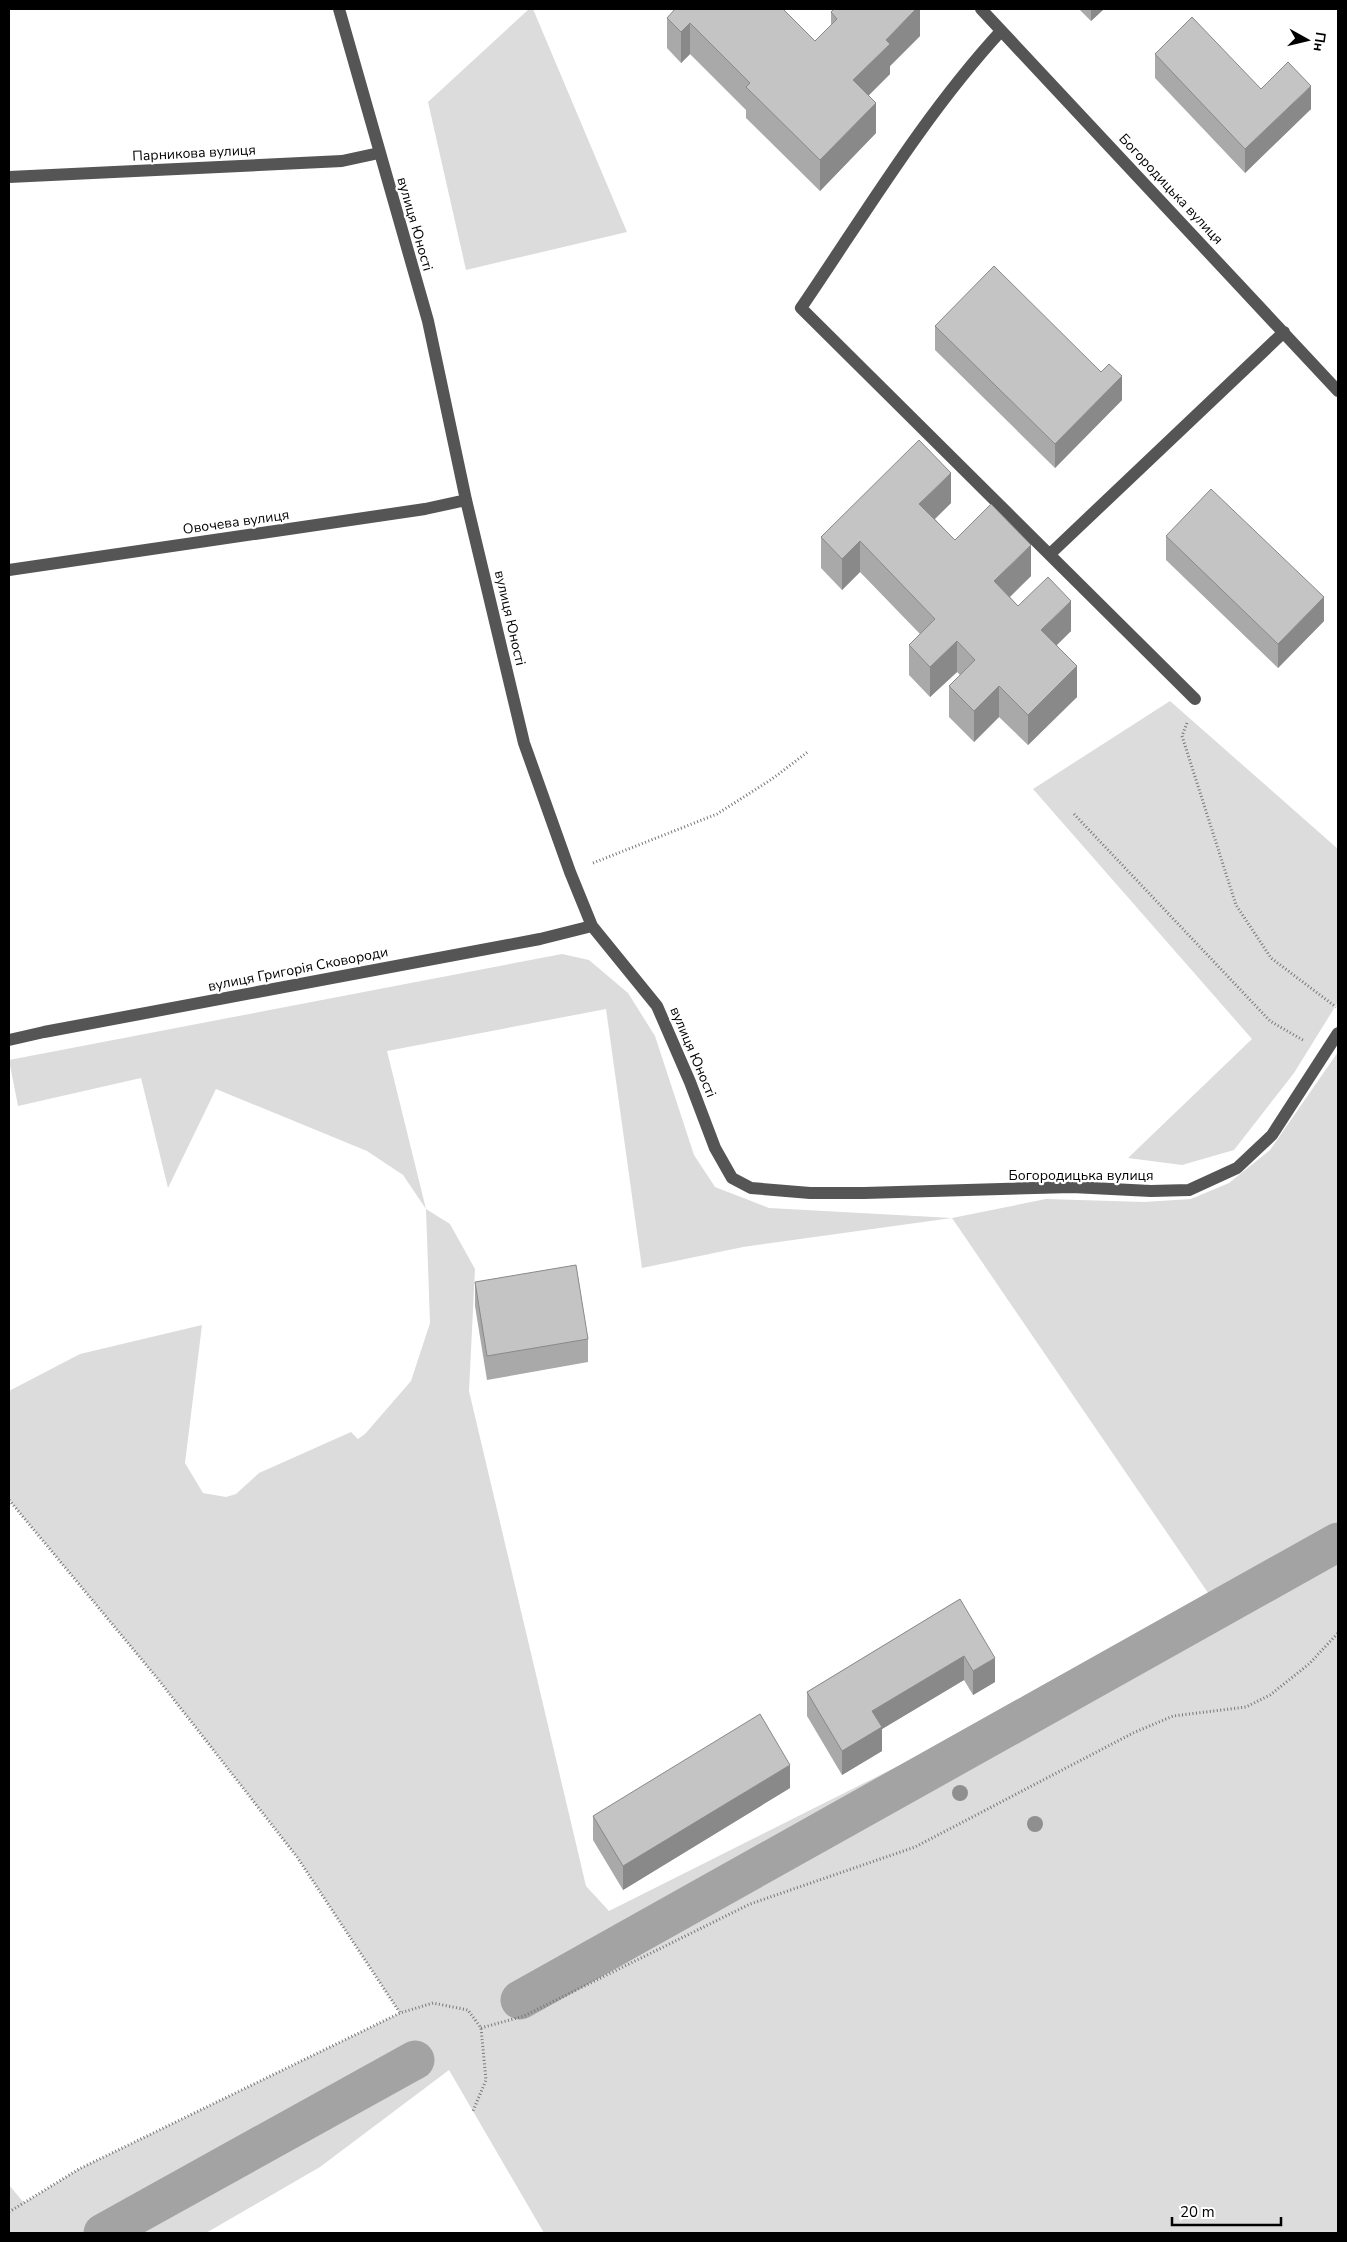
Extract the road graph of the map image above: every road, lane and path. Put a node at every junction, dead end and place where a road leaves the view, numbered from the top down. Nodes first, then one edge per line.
1 (339, 9) edge
2 (981, 9) edge
3 (1001, 31) junction
4 (379, 152) junction
5 (9, 177) edge
6 (1284, 332) junction
7 (1338, 391) edge
8 (466, 500) junction
9 (1050, 554) junction
10 (9, 570) edge
11 (1196, 699) joint
12 (809, 751) dead end
13 (1074, 814) dead end
14 (570, 872) junction
15 (592, 926) junction
16 (1338, 1008) edge
17 (1338, 1033) edge
18 (9, 1040) edge
19 (1325, 1054) junction
20 (751, 1188) joint
21 (9, 1500) edge
22 (1338, 1633) edge
23 (400, 2013) junction
24 (481, 2028) junction
25 (473, 2111) dead end
26 (9, 2212) edge

1 - 4 street, вулиця Юності
2 - 3 street, Богородицька вулиця
3 - 6 street, Богородицька вулиця
3 - 9 street
4 - 5 street, Парникова вулиця
4 - 8 street, вулиця Юності
6 - 7 street, Богородицька вулиця
6 - 9 street
8 - 10 street, Овочева вулиця
8 - 14 street, вулиця Юності
9 - 11 street
11 - 16 path
12 - 14 path
13 - 19 path
14 - 15 street, вулиця Юності
15 - 18 street, вулиця Григорія Сковороди
15 - 20 street, вулиця Юності
17 - 19 street, Богородицька вулиця
19 - 20 street, Богородицька вулиця
21 - 23 path
22 - 24 path
23 - 24 path
23 - 26 path
24 - 25 path

